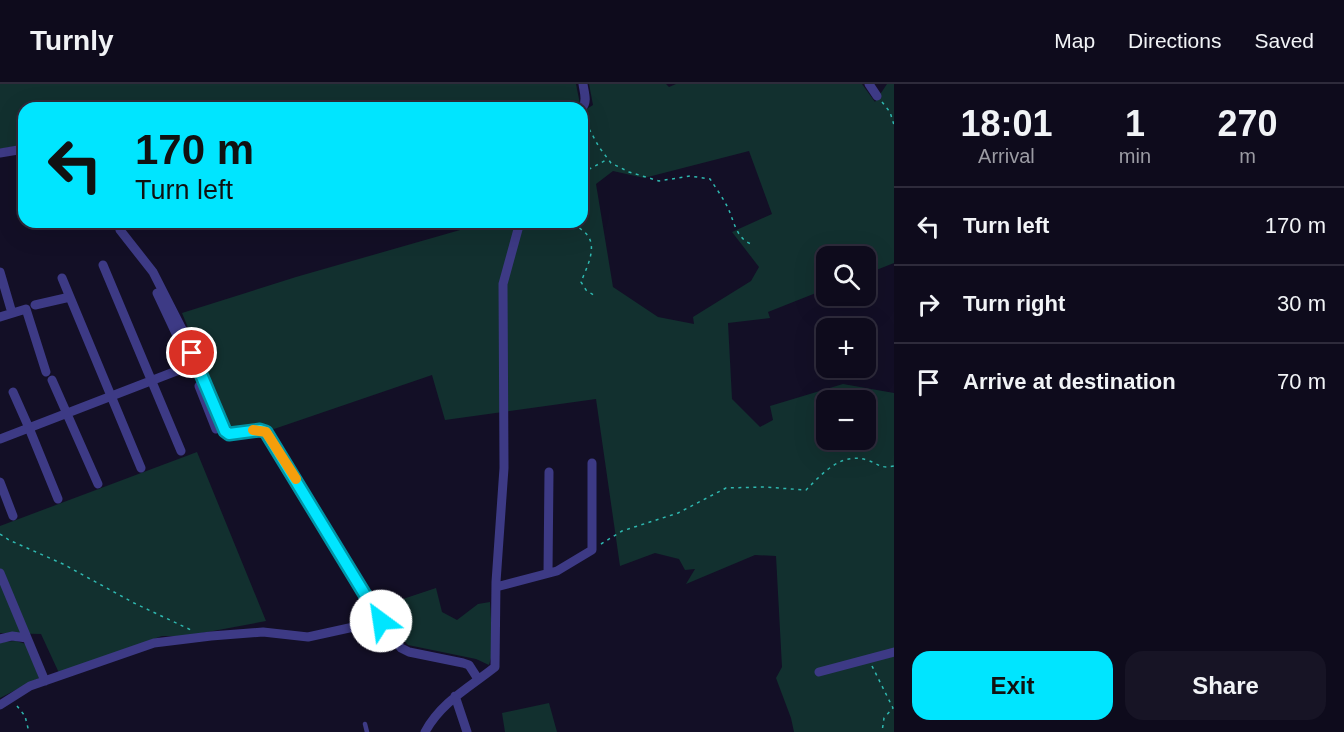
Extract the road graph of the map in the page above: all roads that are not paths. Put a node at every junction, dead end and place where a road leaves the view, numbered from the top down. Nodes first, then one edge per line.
1 (583, 84) edge
2 (869, 84) edge
3 (877, 96) road end
4 (584, 102) edge
5 (18, 150) edge
6 (0, 153) edge
7 (120, 228) edge
8 (518, 228) edge
9 (103, 265) dead end
10 (0, 272) edge
11 (62, 278) dead end
12 (156, 291) dead end
13 (70, 297) junction
14 (35, 305) dead end
15 (12, 314) junction
16 (0, 317) edge
17 (192, 365) junction
18 (46, 372) dead end
19 (52, 380) dead end
20 (152, 381) junction
21 (13, 392) dead end
22 (112, 396) junction
23 (68, 413) junction
24 (29, 428) junction
25 (216, 429) dead end
26 (0, 439) edge
27 (181, 452) dead end
28 (592, 463) dead end
29 (141, 468) dead end
30 (549, 472) dead end
31 (0, 482) edge
32 (98, 484) dead end
33 (58, 499) dead end
34 (13, 516) dead end
35 (0, 573) edge
36 (548, 573) junction
37 (496, 587) junction
38 (381, 621) junction
39 (27, 638) junction
40 (0, 639) edge
41 (894, 652) edge
42 (819, 672) dead end
43 (478, 679) junction
44 (45, 681) junction
45 (454, 696) junction
46 (0, 705) edge
47 (365, 724) dead end
48 (367, 732) edge
49 (426, 732) edge
50 (466, 732) edge

1 - 4 street
2 - 3 street
5 - 6 street
7 - 38 street
8 - 37 street
9 - 20 street
10 - 15 street
11 - 13 street
12 - 17 street
13 - 14 street
13 - 22 street
15 - 16 street
15 - 18 street
17 - 20 street
17 - 25 street
19 - 23 street
20 - 22 street
20 - 27 street
21 - 24 street
22 - 23 street
22 - 29 street
23 - 24 street
23 - 32 street
24 - 26 street
24 - 33 street
28 - 36 street
30 - 36 street
31 - 34 street
35 - 39 street
36 - 37 street
37 - 43 street
38 - 43 street
38 - 44 street
39 - 40 street
39 - 44 street
41 - 42 street
43 - 45 street
44 - 46 street
45 - 49 street
45 - 50 street
47 - 48 lane

